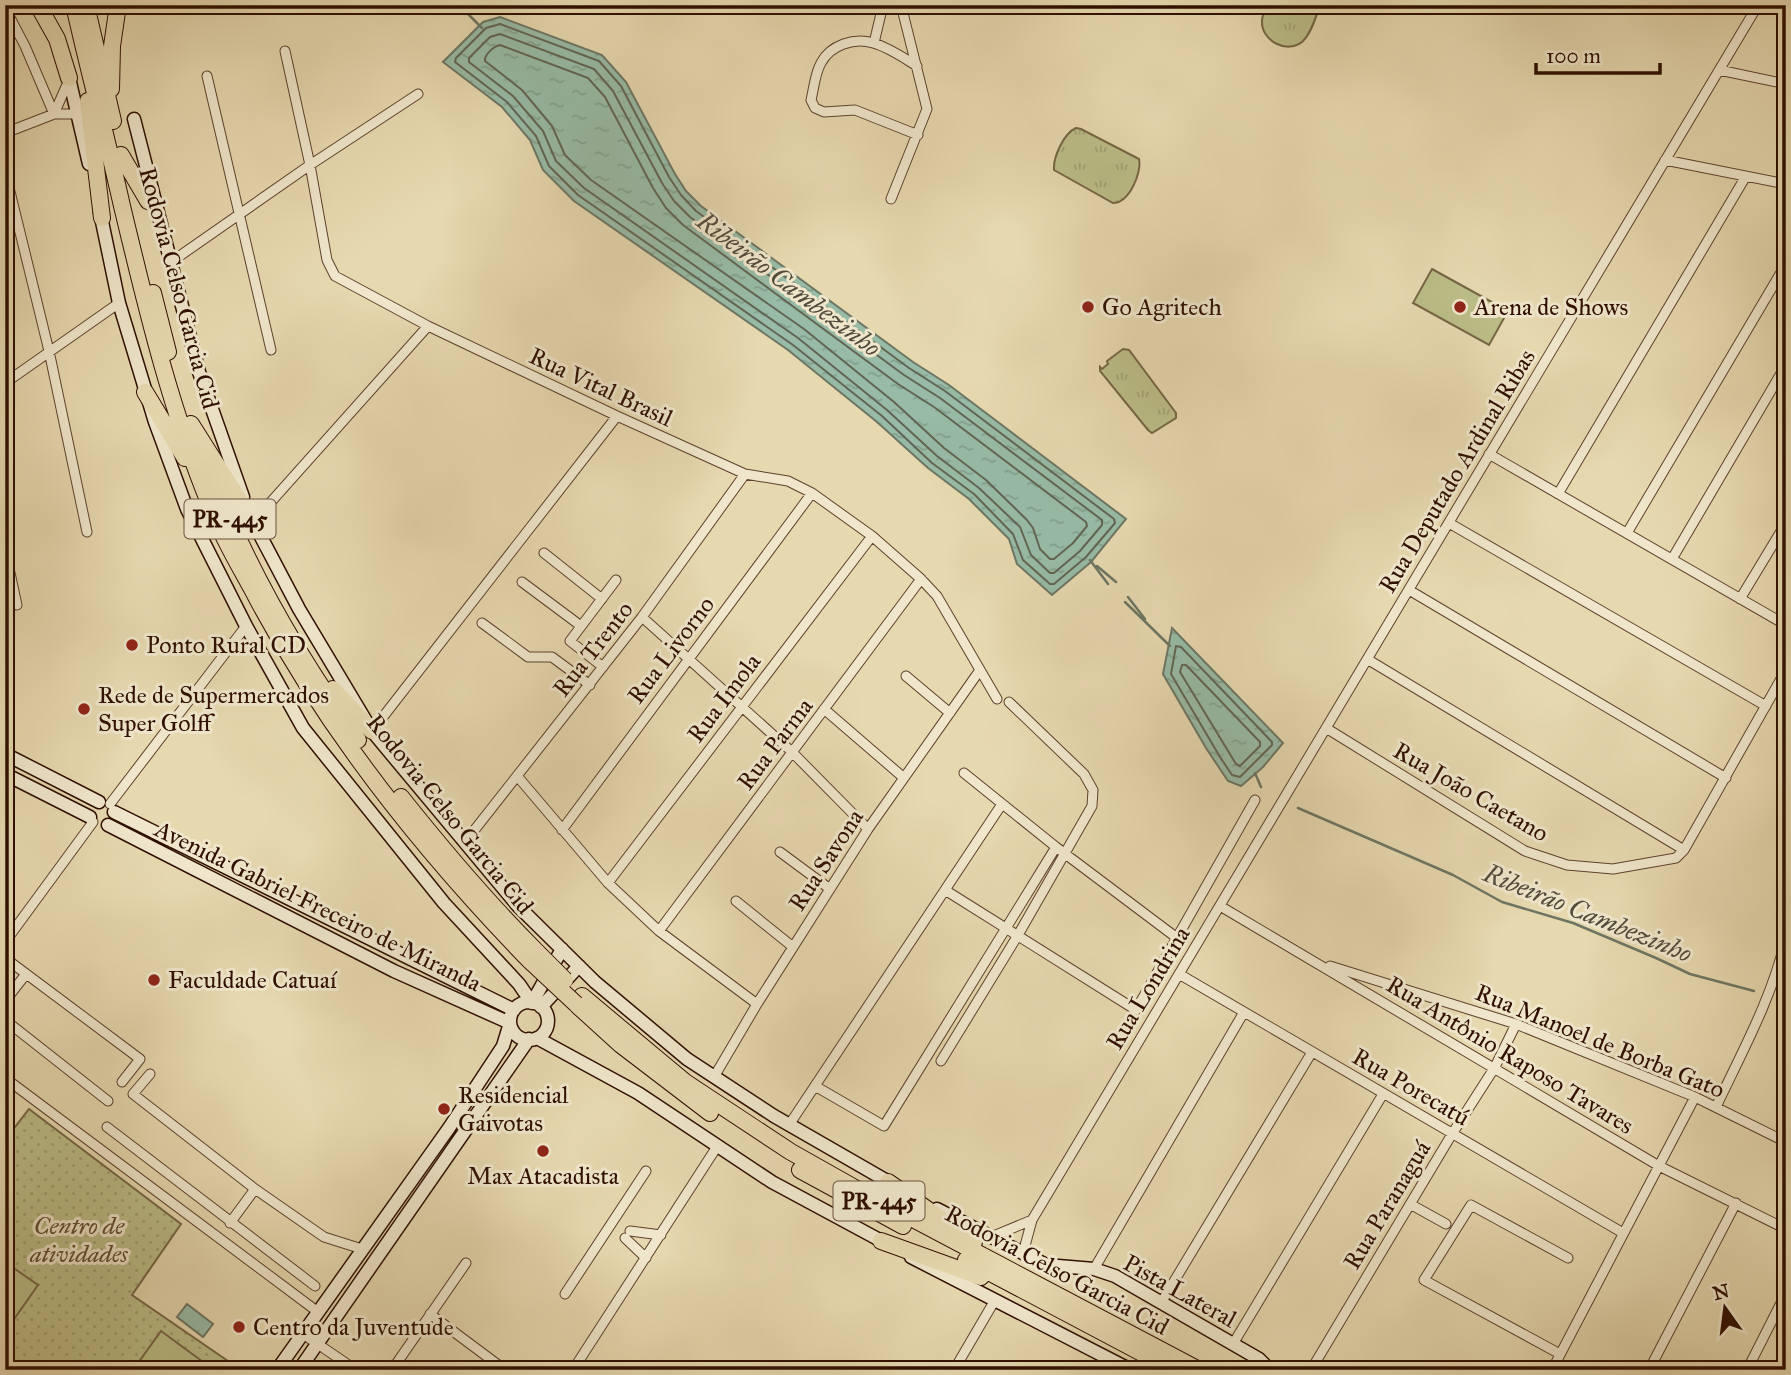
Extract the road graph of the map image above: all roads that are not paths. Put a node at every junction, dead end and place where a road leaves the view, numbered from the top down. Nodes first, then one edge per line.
1 (38, 5) edge
2 (74, 5) edge
3 (86, 5) edge
4 (118, 5) edge
5 (883, 5) edge
6 (901, 5) edge
7 (1758, 5) edge
8 (5, 8) edge
9 (80, 33) junction
10 (874, 43) junction
11 (285, 51) dead end
12 (917, 66) junction
13 (1719, 69) junction
14 (207, 76) dead end
15 (69, 78) junction
16 (1786, 84) edge
17 (418, 94) dead end
18 (110, 109) junction
19 (54, 114) junction
20 (78, 114) junction
21 (134, 119) dead end
22 (5, 133) edge
23 (918, 135) junction
24 (121, 155) junction
25 (1665, 160) junction
26 (310, 165) junction
27 (5, 171) edge
28 (1746, 176) junction
29 (1786, 184) edge
30 (891, 200) dead end
31 (154, 202) junction
32 (239, 216) junction
33 (102, 218) junction
34 (171, 262) junction
35 (1786, 264) edge
36 (119, 303) junction
37 (428, 326) junction
38 (271, 350) dead end
39 (49, 351) junction
40 (1786, 365) edge
41 (5, 383) edge
42 (145, 391) junction
43 (617, 416) junction
44 (191, 424) junction
45 (1489, 454) junction
46 (746, 474) junction
47 (204, 491) junction
48 (812, 493) junction
49 (1558, 494) junction
50 (253, 522) junction
51 (1448, 523) junction
52 (1786, 523) edge
53 (87, 532) dead end
54 (1627, 533) junction
55 (872, 536) junction
56 (5, 550) edge
57 (544, 553) dead end
58 (1672, 559) junction
59 (8, 576) edge
60 (921, 579) junction
61 (616, 580) dead end
62 (522, 582) dead end
63 (1409, 590) junction
64 (602, 599) junction
65 (1740, 599) junction
66 (17, 606) dead end
67 (642, 617) junction
68 (482, 622) dead end
69 (1786, 625) edge
70 (246, 626) junction
71 (581, 626) junction
72 (299, 651) junction
73 (688, 659) junction
74 (1367, 659) junction
75 (603, 667) junction
76 (980, 670) junction
77 (1786, 670) edge
78 (906, 676) dead end
79 (590, 685) junction
80 (997, 699) dead end
81 (1009, 702) dead end
82 (742, 706) junction
83 (1766, 706) junction
84 (824, 709) junction
85 (950, 713) junction
86 (1326, 728) junction
87 (372, 731) junction
88 (792, 752) junction
89 (5, 754) edge
90 (964, 773) dead end
91 (5, 775) edge
92 (1298, 776) joint
93 (518, 777) junction
94 (904, 778) junction
95 (1726, 778) junction
96 (1255, 800) dead end
97 (1002, 804) junction
98 (108, 806) junction
99 (91, 819) junction
100 (108, 825) junction
101 (868, 829) junction
102 (562, 830) junction
103 (465, 842) junction
104 (1056, 847) junction
105 (1684, 850) junction
106 (780, 852) dead end
107 (1065, 853) junction
108 (608, 883) junction
109 (830, 889) junction
110 (945, 890) junction
111 (736, 901) dead end
112 (1220, 906) junction
113 (1006, 928) junction
114 (659, 931) junction
115 (1018, 935) junction
116 (1177, 938) junction
117 (1786, 939) edge
118 (5, 942) edge
119 (793, 947) junction
120 (562, 950) junction
121 (534, 957) junction
122 (5, 958) edge
123 (1315, 962) junction
124 (579, 966) junction
125 (1179, 974) junction
126 (26, 975) junction
127 (5, 1001) edge
128 (757, 1004) junction
129 (537, 1005) junction
130 (514, 1010) junction
131 (1244, 1012) junction
132 (5, 1020) edge
133 (510, 1023) junction
134 (1516, 1024) junction
135 (533, 1039) junction
136 (1312, 1052) junction
137 (941, 1061) dead end
138 (1495, 1068) junction
139 (150, 1074) dead end
140 (714, 1077) junction
141 (5, 1078) edge
142 (122, 1082) dead end
143 (815, 1086) junction
144 (1383, 1094) junction
145 (1695, 1097) junction
146 (108, 1101) dead end
147 (1716, 1107) junction
148 (789, 1125) junction
149 (107, 1127) dead end
150 (449, 1128) junction
151 (1452, 1134) junction
152 (1786, 1142) edge
153 (718, 1145) junction
154 (452, 1154) junction
155 (1659, 1166) junction
156 (646, 1171) dead end
157 (888, 1182) junction
158 (255, 1189) junction
159 (1736, 1203) junction
160 (1410, 1204) junction
161 (1032, 1220) junction
162 (230, 1223) junction
163 (611, 1223) junction
164 (1446, 1224) dead end
165 (1786, 1229) edge
166 (624, 1232) junction
167 (1623, 1233) junction
168 (661, 1236) junction
169 (991, 1237) junction
170 (881, 1241) junction
171 (362, 1248) junction
172 (1023, 1253) junction
173 (646, 1258) junction
174 (1568, 1258) dead end
175 (466, 1263) dead end
176 (1094, 1269) junction
177 (315, 1286) dead end
178 (1031, 1288) junction
179 (1786, 1293) edge
180 (565, 1294) dead end
181 (995, 1300) junction
182 (1161, 1303) junction
183 (318, 1312) junction
184 (430, 1314) junction
185 (303, 1334) junction
186 (318, 1344) junction
187 (1233, 1344) junction
188 (1560, 1354) junction
189 (277, 1370) edge
190 (299, 1370) edge
191 (356, 1370) edge
192 (392, 1370) edge
193 (505, 1370) edge
194 (573, 1370) edge
195 (954, 1370) edge
196 (1131, 1370) edge
197 (1174, 1370) edge
198 (1199, 1370) edge
199 (1270, 1370) edge
200 (1311, 1370) edge
201 (1552, 1370) edge
202 (1649, 1370) edge
203 (1747, 1370) edge

1 - 15 highway
2 - 9 highway, Rodovia Celso Garcia Cid / PR-445
3 - 18 highway, Rodovia Celso Garcia Cid / PR-445
4 - 18 highway
5 - 10 street
6 - 12 street
7 - 13 street, Rua Deputado Ardinal Ribas
8 - 19 street
9 - 33 highway
9 - 47 highway, Rodovia Celso Garcia Cid / PR-445
10 - 12 street
10 - 23 street
11 - 26 street, Rua Vital Brasil
12 - 23 street
13 - 16 street
13 - 25 street, Rua Deputado Ardinal Ribas
14 - 32 street
15 - 19 street
15 - 20 street
17 - 26 street
18 - 24 highway, Rodovia Celso Garcia Cid / PR-445
19 - 20 street
19 - 22 street
20 - 33 street
21 - 31 street, Pista Lateral
23 - 30 street
24 - 31 highway
24 - 44 highway, Rodovia Celso Garcia Cid / PR-445
25 - 28 street
25 - 45 street, Rua Deputado Ardinal Ribas
26 - 32 street
26 - 37 street, Rua Vital Brasil
27 - 39 street
28 - 29 street
28 - 49 street
31 - 34 street, Pista Lateral
32 - 34 street
32 - 38 street
33 - 36 street
34 - 50 street, Pista Lateral
35 - 54 street
36 - 39 street
36 - 42 street
37 - 43 street, Rua Vital Brasil
37 - 50 street
39 - 41 street
39 - 53 street
40 - 58 street
42 - 47 highway
42 - 70 street
43 - 46 street, Rua Vital Brasil
43 - 87 street
44 - 50 highway
44 - 72 highway, Rodovia Celso Garcia Cid / PR-445
45 - 49 street
45 - 51 street, Rua Deputado Ardinal Ribas
46 - 48 street, Rua Vital Brasil
46 - 67 street, Rua Trento
47 - 121 highway, Rodovia Celso Garcia Cid / PR-445
48 - 55 street, Rua Vital Brasil
48 - 73 street, Rua Livorno
49 - 54 street
50 - 87 street, Pista Lateral
51 - 63 street, Rua Deputado Ardinal Ribas
51 - 83 street
52 - 65 street
54 - 58 street
55 - 60 street, Rua Vital Brasil
55 - 82 street, Rua Imola
56 - 59 street
57 - 64 street
58 - 65 street
59 - 66 street
60 - 76 street, Rua Vital Brasil
60 - 84 street, Rua Parma
61 - 64 street
62 - 71 street
63 - 74 street, Rua Deputado Ardinal Ribas
63 - 95 street
64 - 71 street
65 - 69 street
67 - 73 street
67 - 75 street, Rua Trento
68 - 79 street
70 - 98 street
70 - 129 street
71 - 75 street
72 - 87 highway
72 - 121 highway, Rodovia Celso Garcia Cid / PR-445
73 - 82 street
73 - 102 street, Rua Livorno
74 - 86 street, Rua Deputado Ardinal Ribas
74 - 105 street
75 - 79 street, Rua Trento
76 - 80 street, Rua Vital Brasil
76 - 85 street, Rua Savona
77 - 83 street
78 - 85 street
79 - 93 street, Rua Trento
81 - 107 street
82 - 88 street
82 - 108 street, Rua Imola
83 - 95 street
84 - 88 street, Rua Parma
84 - 94 street
85 - 94 street, Rua Savona
86 - 92 street, Rua Deputado Ardinal Ribas
86 - 105 street, Rua João Caetano
87 - 103 street, Pista Lateral
88 - 101 street
88 - 114 street, Rua Parma
89 - 98 street, Avenida Gabriel Freceiro de Miranda
90 - 97 street
91 - 99 street
92 - 112 street, Rua Londrina
93 - 102 street
93 - 103 street, Rua Trento
94 - 101 street, Rua Savona
95 - 105 street
96 - 116 street
97 - 104 street
97 - 110 street
98 - 99 street
98 - 100 street
98 - 130 street, Avenida Gabriel Freceiro de Miranda
99 - 100 street
99 - 118 street
100 - 133 street, Avenida Gabriel Freceiro de Miranda
101 - 109 street, Rua Savona
102 - 108 street
103 - 120 street, Pista Lateral
104 - 107 street
104 - 113 street
106 - 109 street
107 - 115 street
107 - 116 street
108 - 114 street
109 - 119 street, Rua Savona
110 - 113 street
110 - 143 street
111 - 119 street
112 - 123 street, Rua Antônio Raposo Tavares
112 - 125 street, Rua Londrina
113 - 115 street
113 - 143 street
114 - 128 street
115 - 116 street
115 - 137 street
117 - 147 street
119 - 128 street, Rua Savona
120 - 124 street, Pista Lateral
120 - 129 street
121 - 178 highway, Rodovia Celso Garcia Cid / PR-445, bridge
122 - 126 street
123 - 134 street, Rua Manoel de Borba Gato
123 - 138 street, Rua Antônio Raposo Tavares
124 - 129 street
124 - 140 street, Pista Lateral
125 - 131 street, Rua Porecatú
125 - 161 street, Rua Londrina
126 - 127 street
126 - 142 street
128 - 140 street, Rua Savona
129 - 130 street
129 - 135 street
130 - 133 street
131 - 136 street, Rua Porecatú
131 - 176 street
132 - 146 street
133 - 135 street
133 - 150 street
134 - 138 street, Rua Paranaguá
134 - 145 street, Rua Manoel de Borba Gato
135 - 153 street
135 - 154 street
136 - 144 street, Rua Porecatú
136 - 182 street
138 - 151 street, Rua Paranaguá
138 - 155 street, Rua Antônio Raposo Tavares
139 - 158 street
140 - 148 street, Pista Lateral
141 - 183 street
143 - 148 street
144 - 151 street, Rua Porecatú
144 - 187 street
145 - 147 street, Rua Manoel de Borba Gato
145 - 155 street
147 - 152 street, Rua Manoel de Borba Gato
148 - 157 street, Pista Lateral
149 - 162 street
150 - 154 street
150 - 171 street
151 - 160 street, Rua Paranaguá
151 - 167 street, Rua Porecatú
153 - 168 street
153 - 170 street
154 - 186 street
155 - 159 street, Rua Antônio Raposo Tavares
155 - 167 street
156 - 163 street
157 - 169 street, Pista Lateral
157 - 178 highway
158 - 162 street
158 - 171 street
159 - 165 street, Rua Antônio Raposo Tavares
159 - 202 street
160 - 164 street
160 - 200 street, Rua Paranaguá
161 - 169 street
161 - 172 street, Rua Londrina
162 - 177 street
163 - 166 street
163 - 180 street
166 - 168 street
166 - 173 street
167 - 188 street
168 - 173 street
169 - 172 street, Pista Lateral
170 - 178 highway
170 - 181 street
171 - 183 street
172 - 176 street, Pista Lateral
173 - 194 street
174 - 188 street
175 - 184 street
176 - 182 street, Pista Lateral
178 - 197 highway, Rodovia Celso Garcia Cid / PR-445
178 - 198 highway, Rodovia Celso Garcia Cid / PR-445
179 - 203 street
181 - 195 street
181 - 196 street
182 - 187 street, Pista Lateral
183 - 185 street
184 - 192 street
184 - 193 street
185 - 186 street
185 - 189 street
186 - 190 street
186 - 191 street
187 - 199 street, Pista Lateral
188 - 201 street

